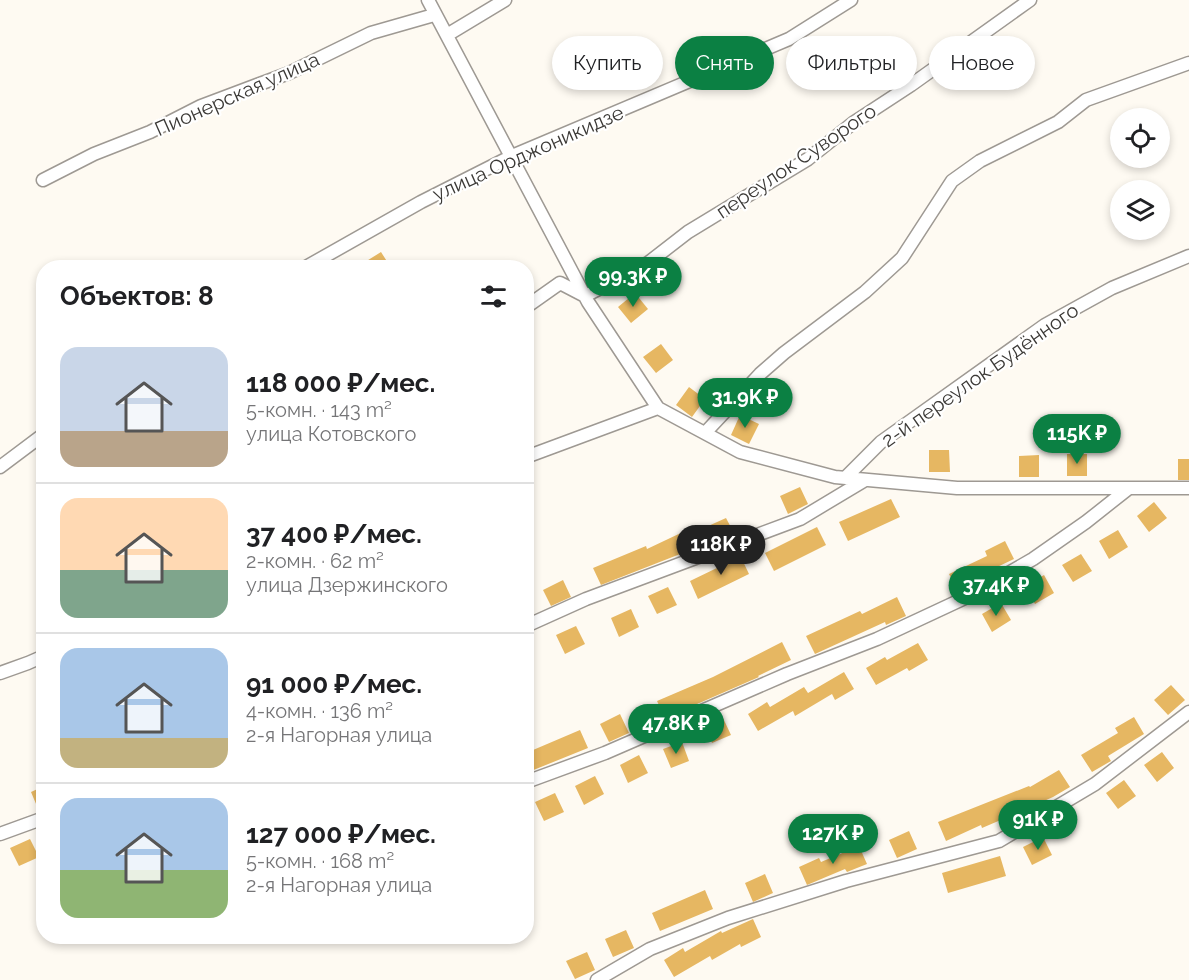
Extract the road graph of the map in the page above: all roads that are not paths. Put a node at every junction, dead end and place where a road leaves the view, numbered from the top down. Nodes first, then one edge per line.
1 (428, 0) edge
2 (505, 0) edge
3 (851, 0) edge
4 (1030, 0) edge
5 (434, 15) junction
6 (447, 35) junction
7 (1189, 63) edge
8 (512, 156) junction
9 (43, 180) dead end
10 (1189, 256) edge
11 (318, 260) edge
12 (585, 296) junction
13 (534, 301) edge
14 (658, 408) junction
15 (705, 434) junction
16 (36, 440) edge
17 (534, 454) edge
18 (0, 468) edge
19 (845, 478) junction
20 (865, 480) junction
21 (1129, 488) junction
22 (1189, 488) edge
23 (534, 622) edge
24 (36, 659) edge
25 (0, 673) edge
26 (1189, 712) edge
27 (534, 779) edge
28 (36, 821) edge
29 (0, 834) edge
30 (597, 980) edge

1 - 5 street
2 - 6 street
3 - 8 street, улица Орджоникидзе
4 - 12 street, переулок Суворого
5 - 6 street
5 - 9 street, Пионерская улица
6 - 8 street
7 - 15 street
8 - 11 street, улица Орджоникидзе
8 - 12 street
10 - 19 street, 2-й переулок Будённого
12 - 13 street
12 - 14 street
14 - 15 street
14 - 17 street
15 - 19 street
16 - 18 street
19 - 20 street
20 - 21 street
20 - 23 street
21 - 22 street
21 - 27 street
24 - 25 street
26 - 30 street
28 - 29 street

